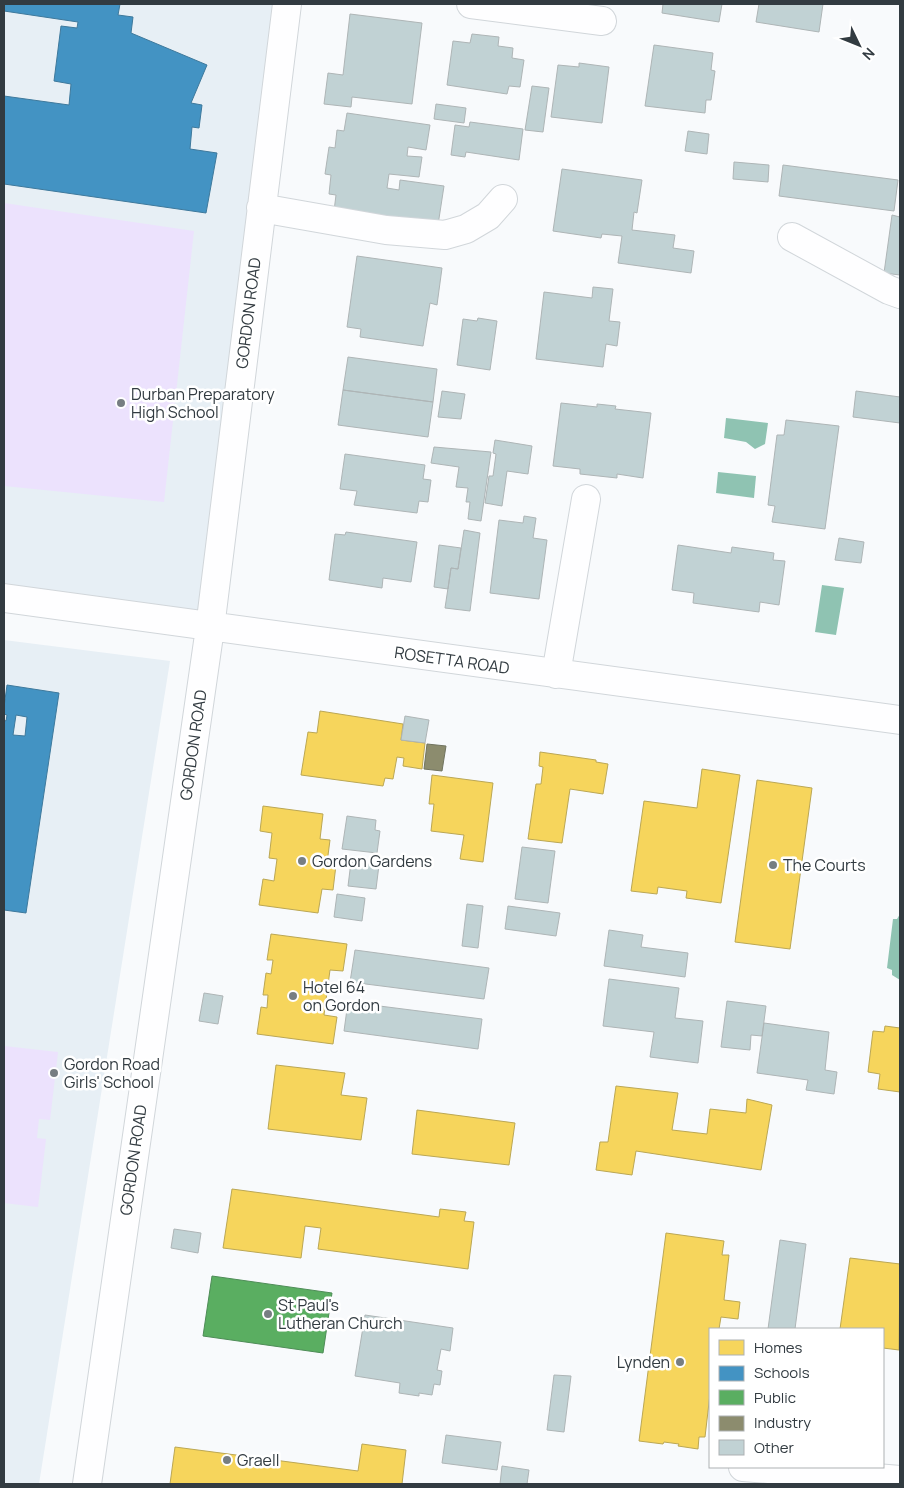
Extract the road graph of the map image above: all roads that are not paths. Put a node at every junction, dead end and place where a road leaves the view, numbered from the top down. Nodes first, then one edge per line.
1 (287, 4) edge
2 (471, 4) edge
3 (602, 21) dead end
4 (503, 199) dead end
5 (261, 208) junction
6 (792, 237) dead end
7 (900, 294) edge
8 (586, 499) dead end
9 (4, 598) edge
10 (210, 628) junction
11 (556, 674) junction
12 (900, 720) edge
13 (755, 1468) edge
14 (900, 1480) edge
15 (87, 1484) edge

1 - 5 street, GORDON ROAD
2 - 3 street
4 - 5 street
5 - 10 street, GORDON ROAD
6 - 7 street
8 - 11 street
9 - 10 street, ROSETTA ROAD
10 - 11 street, ROSETTA ROAD
10 - 15 street, GORDON ROAD
11 - 12 street, ROSETTA ROAD
13 - 14 street

